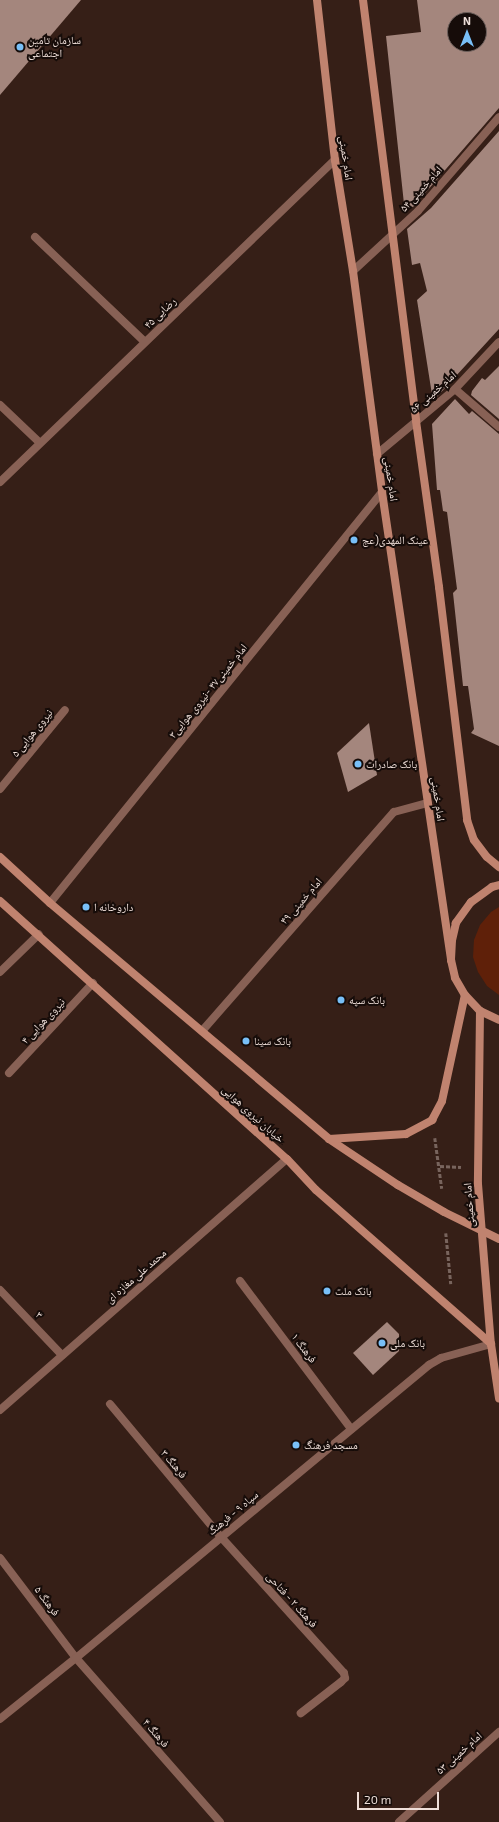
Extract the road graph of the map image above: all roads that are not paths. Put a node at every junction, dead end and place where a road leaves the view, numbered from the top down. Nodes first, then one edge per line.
1 (317, 0) edge
2 (363, 0) edge
3 (499, 117) edge
4 (335, 160) junction
5 (392, 234) junction
6 (35, 237) dead end
7 (353, 271) junction
8 (146, 342) junction
9 (499, 342) edge
10 (455, 389) junction
11 (0, 405) edge
12 (416, 421) junction
13 (499, 427) edge
14 (40, 443) junction
15 (377, 454) junction
16 (0, 482) edge
17 (382, 492) junction
18 (65, 710) dead end
19 (0, 789) edge
20 (428, 803) junction
21 (0, 858) edge
22 (499, 867) edge
23 (499, 885) edge
24 (0, 901) edge
25 (50, 903) junction
26 (39, 934) junction
27 (451, 960) junction
28 (0, 972) edge
29 (93, 983) junction
30 (465, 995) junction
31 (480, 1011) junction
32 (499, 1020) edge
33 (202, 1031) junction
34 (9, 1073) dead end
35 (329, 1140) junction
36 (287, 1159) junction
37 (482, 1231) junction
38 (499, 1239) edge
39 (240, 1280) dead end
40 (0, 1290) edge
41 (491, 1344) junction
42 (62, 1355) junction
43 (499, 1398) edge
44 (110, 1404) dead end
45 (0, 1410) edge
46 (351, 1429) junction
47 (221, 1537) junction
48 (0, 1558) edge
49 (76, 1658) junction
50 (301, 1713) dead end
51 (0, 1719) edge
52 (499, 1732) edge
53 (220, 1822) edge
54 (399, 1822) edge

1 - 4 main road, امام خمینی
2 - 5 main road
3 - 5 street, امام خمینی ۵۴
4 - 7 main road, امام خمینی
4 - 8 street, رضایی ۴۵
5 - 7 street, امام خمینی ۵۴
5 - 12 main road
6 - 8 street
7 - 15 main road, امام خمینی
8 - 14 street, رضایی ۴۵
9 - 10 street, امام خمینی ۵۶
10 - 12 street, امام خمینی ۵۶
10 - 13 street
11 - 14 street
12 - 15 street, امام خمینی ۵۶
12 - 22 main road
14 - 16 street, رضایی ۴۵
15 - 17 main road, امام خمینی
17 - 20 main road, امام خمینی
17 - 25 street, امام خمینی۴۷ -نیروی هوایی۳
18 - 19 street, نیروی هوایی ۵
20 - 27 main road, امام خمینی
20 - 33 street, امام خمینی ۴۹
21 - 25 main road
23 - 27 main road
24 - 26 main road, خیابان نیروی هوایی
25 - 33 main road
26 - 28 street
26 - 29 main road, خیابان نیروی هوایی
27 - 30 main road
29 - 34 street, نیروی هوایی ۴
29 - 36 main road, خیابان نیروی هوایی
30 - 31 main road
30 - 35 main road
31 - 32 main road
31 - 37 main road, امام خمینی
33 - 35 main road
35 - 37 main road
36 - 41 main road, خیابان نیروی هوایی
36 - 42 street, محمد علی مغازه ای
37 - 38 main road
37 - 41 main road, امام خمینی
39 - 46 street, فرهنگ ۱
40 - 42 street, ۳
41 - 43 main road, امام خمینی
41 - 46 street, سپاه ۹ - فرهنگ
42 - 45 street, محمد علی مغازه ای
44 - 47 street, فرهنگ ۳
46 - 47 street, سپاه ۹ - فرهنگ
47 - 49 street, سپاه ۹ - فرهنگ
47 - 50 street, فرهنگ ۲ - فتاحی
48 - 49 street, فرهنگ ۵
49 - 51 street, سپاه ۹ - فرهنگ
49 - 53 street, فرهنگ ۴
52 - 54 street, امام خمینی ۵۳

